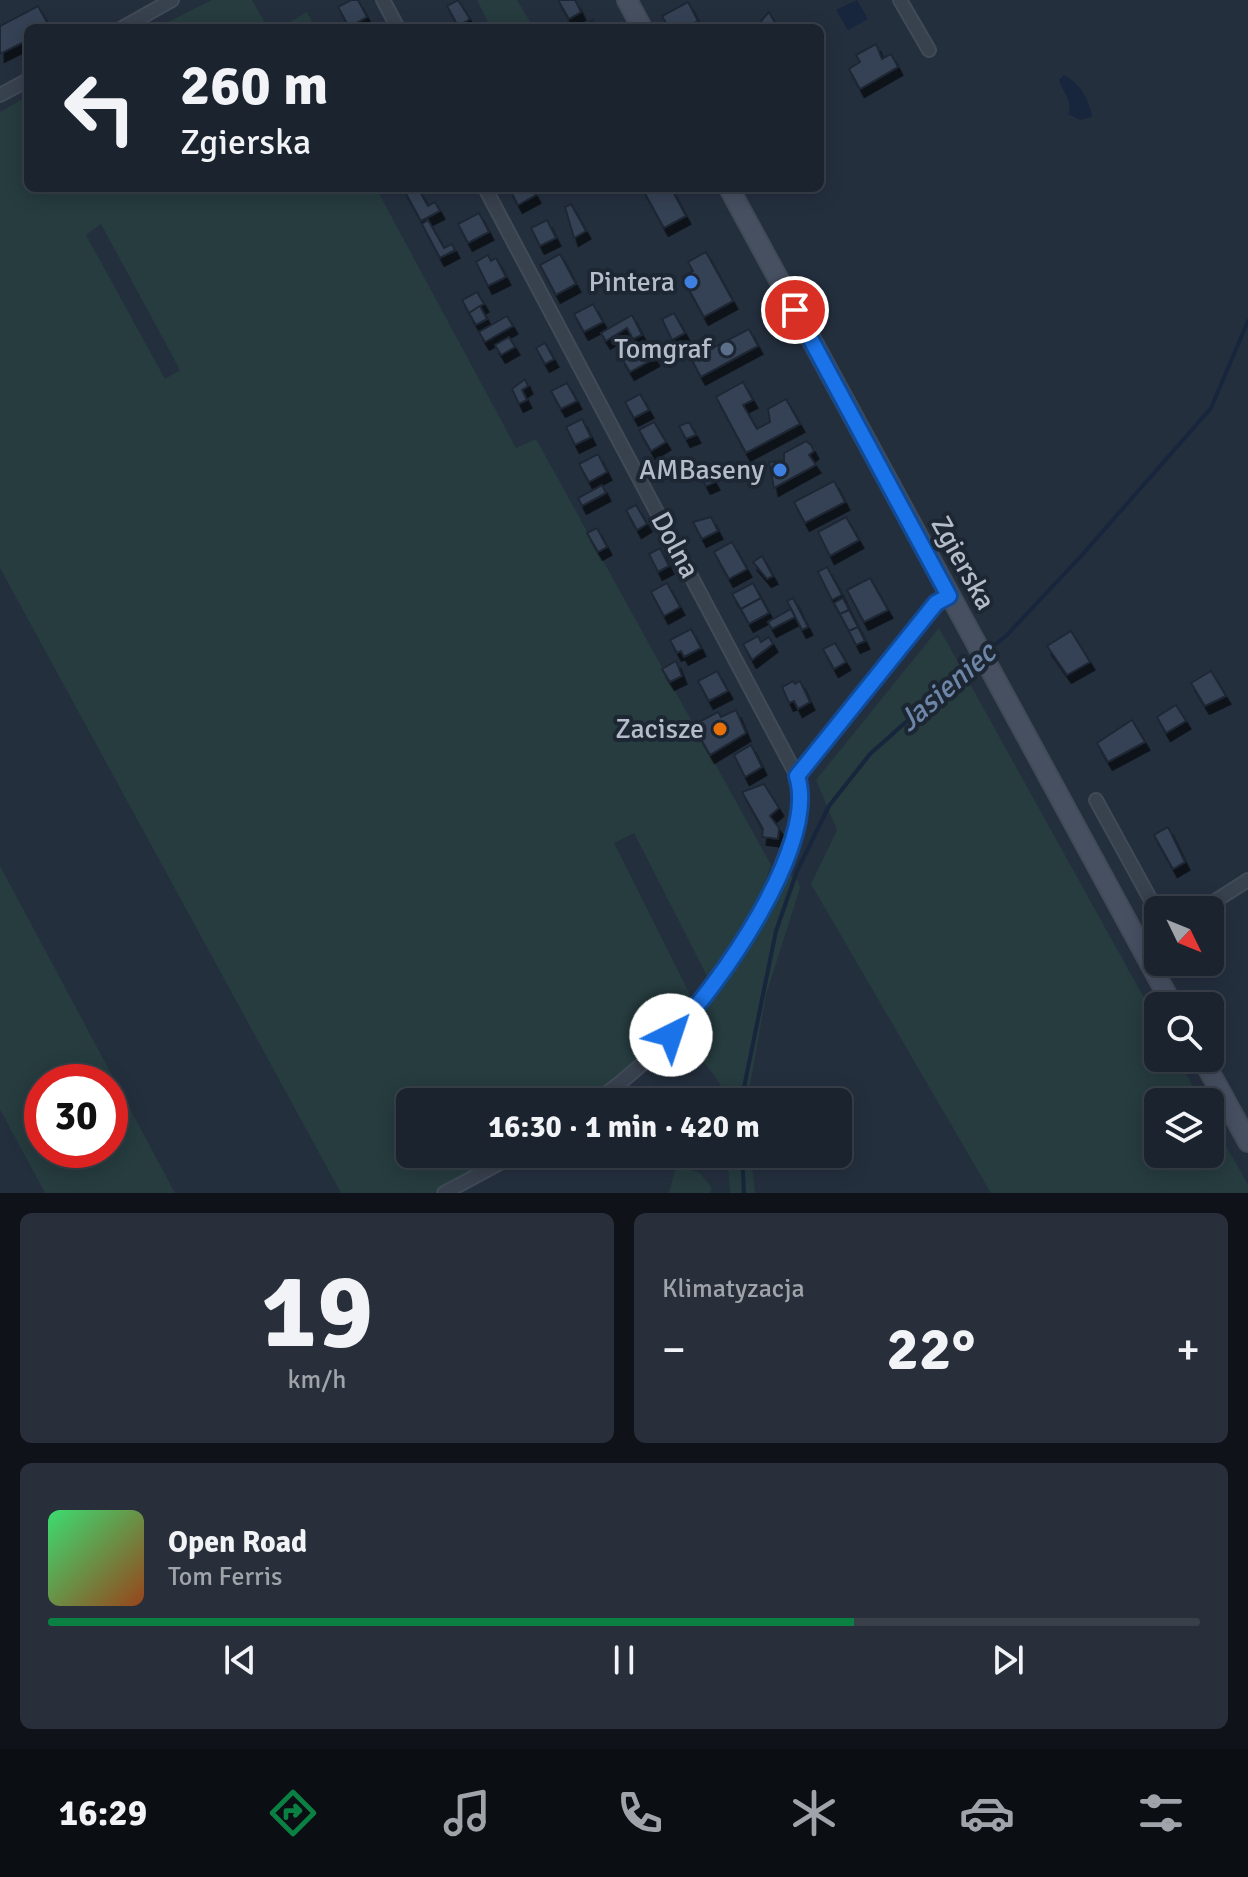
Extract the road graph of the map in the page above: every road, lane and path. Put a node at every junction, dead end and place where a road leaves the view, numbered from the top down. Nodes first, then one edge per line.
1 (172, 0) edge
2 (383, 0) edge
3 (627, 0) edge
4 (900, 0) edge
5 (129, 24) edge
6 (396, 24) edge
7 (640, 24) edge
8 (929, 50) dead end
9 (24, 82) edge
10 (0, 95) edge
11 (487, 192) edge
12 (731, 192) edge
13 (949, 596) junction
14 (797, 776) junction
15 (1096, 800) dead end
16 (1248, 880) edge
17 (1149, 896) edge
18 (1223, 896) edge
19 (1165, 992) edge
20 (1210, 1072) edge
21 (613, 1088) edge
22 (1248, 1142) edge
23 (491, 1168) edge
24 (444, 1193) edge

1 - 5 street
2 - 6 street
3 - 7 main road
4 - 8 street
9 - 10 street
11 - 14 street, Dolna
12 - 13 main road, Zgierska
13 - 14 street
13 - 19 main road, Zgierska
14 - 21 street
15 - 17 street
16 - 18 street
20 - 22 main road
23 - 24 street

